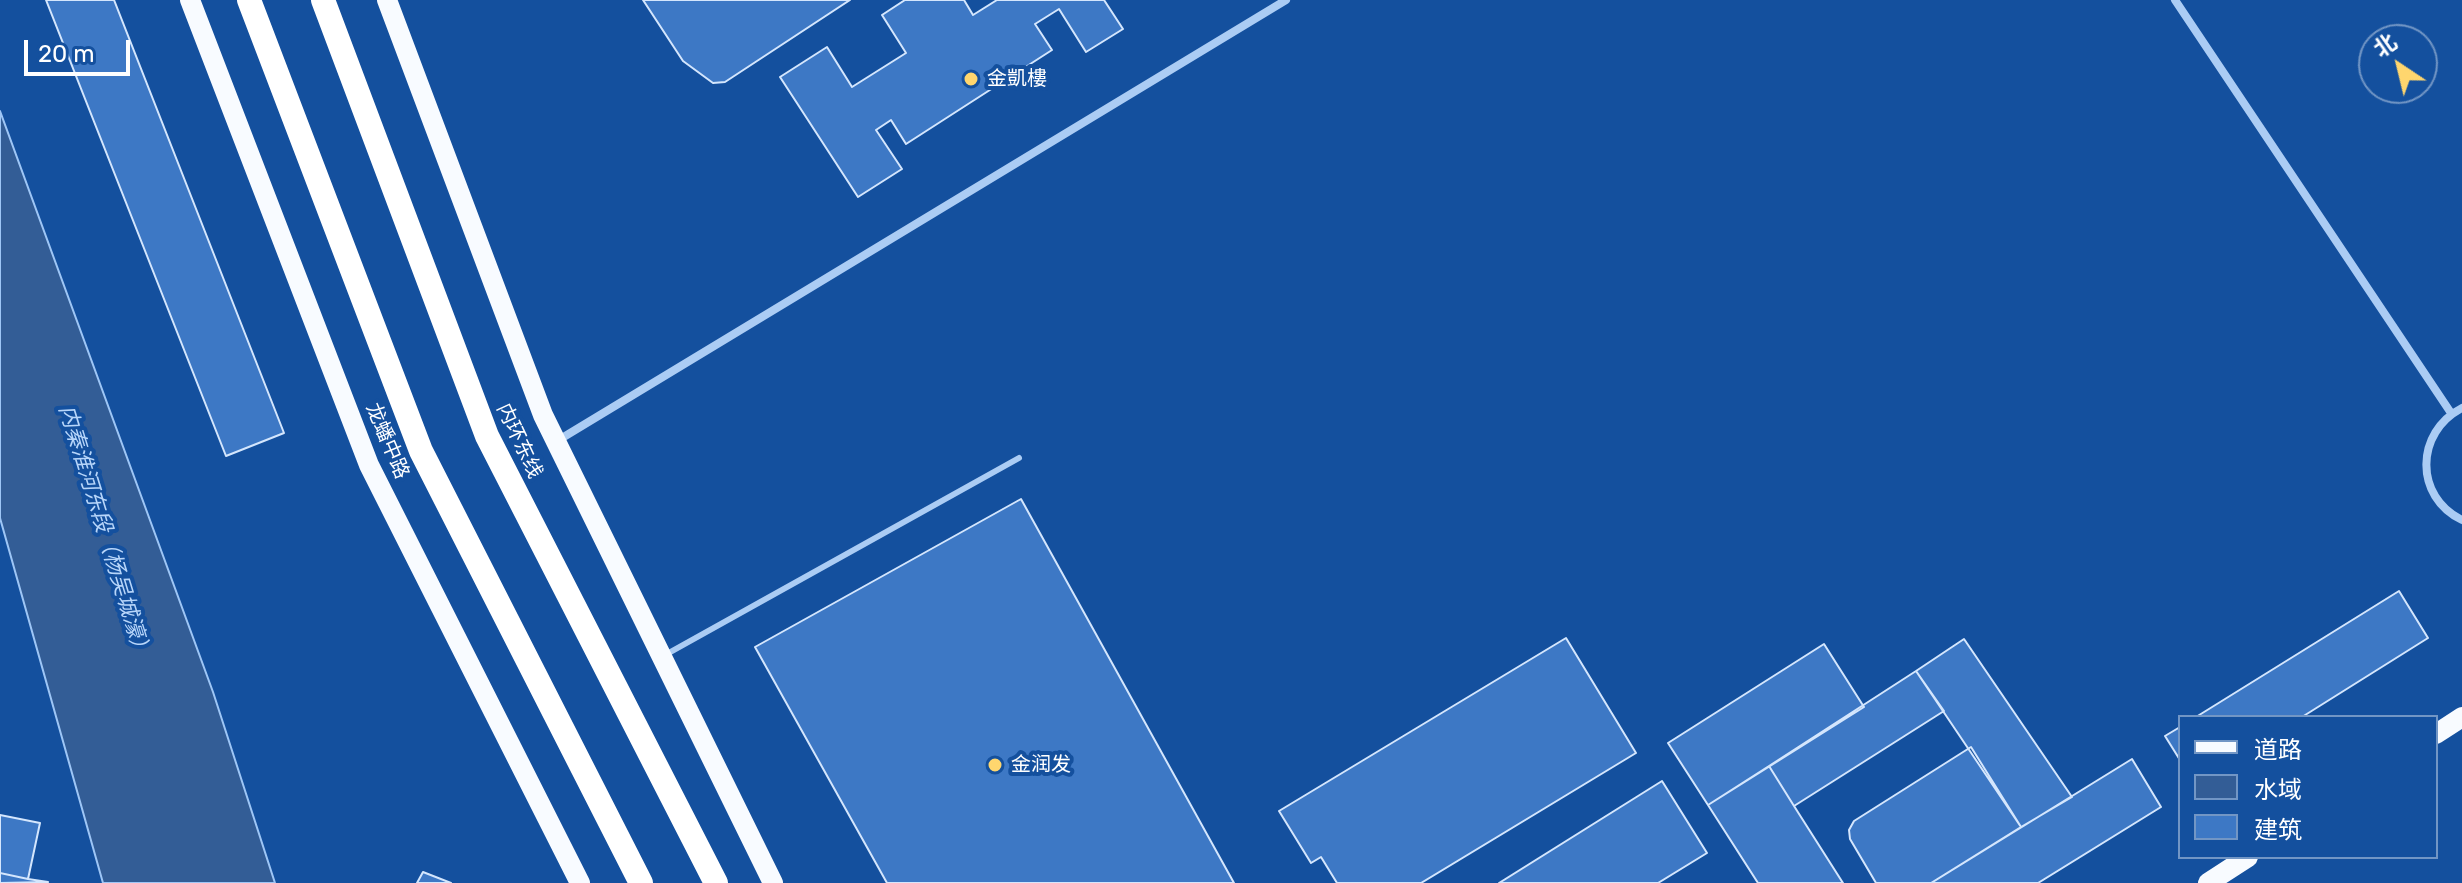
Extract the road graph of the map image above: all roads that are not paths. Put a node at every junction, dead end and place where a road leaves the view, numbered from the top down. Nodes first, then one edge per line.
1 (190, 0) edge
2 (249, 0) edge
3 (323, 0) edge
4 (387, 0) edge
5 (1286, 0) edge
6 (2175, 0) edge
7 (2462, 408) edge
8 (2451, 413) junction
9 (556, 442) junction
10 (1019, 458) dead end
11 (2462, 520) edge
12 (662, 657) junction
13 (2462, 717) edge
14 (2438, 733) edge
15 (2245, 859) edge
16 (580, 883) edge
17 (641, 883) edge
18 (716, 883) edge
19 (773, 883) edge
20 (2208, 883) edge

1 - 16 main road, 龙蟠中路
2 - 17 highway
3 - 18 highway, 内环东线
4 - 9 main road
5 - 9 street
6 - 8 street
7 - 8 street
8 - 11 street
9 - 12 main road
10 - 12 lane
12 - 19 main road
13 - 14 main road
15 - 20 main road

